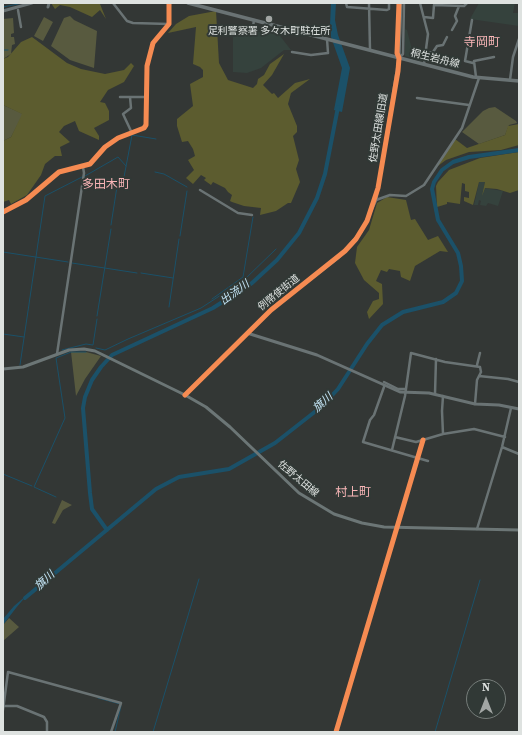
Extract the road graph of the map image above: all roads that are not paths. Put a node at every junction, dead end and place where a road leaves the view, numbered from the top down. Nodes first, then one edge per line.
1 (32, 3) edge
2 (49, 3) edge
3 (113, 3) edge
4 (168, 3) edge
5 (188, 3) edge
6 (207, 3) edge
7 (346, 3) edge
8 (369, 3) edge
9 (389, 3) edge
10 (401, 3) edge
11 (420, 3) edge
12 (467, 3) edge
13 (438, 4) edge
14 (459, 6) junction
15 (48, 7) dead end
16 (207, 8) junction
17 (369, 8) junction
18 (13, 9) junction
19 (18, 10) joint
20 (3, 11) edge
21 (424, 17) junction
22 (254, 20) junction
23 (472, 20) dead end
24 (169, 24) junction
25 (21, 27) dead end
26 (452, 30) dead end
27 (252, 33) dead end
28 (447, 37) dead end
29 (519, 38) edge
30 (326, 39) junction
31 (518, 45) edge
32 (370, 51) junction
33 (292, 52) dead end
34 (426, 53) junction
35 (494, 57) dead end
36 (399, 58) junction
37 (473, 63) junction
38 (424, 65) junction
39 (478, 78) junction
40 (510, 81) junction
41 (519, 81) edge
42 (120, 96) dead end
43 (130, 97) junction
44 (146, 97) junction
45 (417, 98) dead end
46 (470, 105) junction
47 (131, 131) junction
48 (83, 167) junction
49 (200, 190) dead end
50 (376, 200) junction
51 (3, 212) edge
52 (252, 215) dead end
53 (247, 333) junction
54 (480, 353) dead end
55 (57, 354) junction
56 (436, 359) junction
57 (477, 365) junction
58 (3, 369) edge
59 (479, 376) junction
60 (519, 382) edge
61 (405, 391) junction
62 (435, 394) junction
63 (185, 395) junction
64 (444, 396) junction
65 (475, 404) junction
66 (511, 408) junction
67 (519, 409) edge
68 (443, 434) junction
69 (396, 436) junction
70 (504, 437) junction
71 (423, 440) junction
72 (502, 447) junction
73 (392, 450) junction
74 (519, 454) edge
75 (418, 458) junction
76 (428, 461) dead end
77 (397, 528) junction
78 (477, 529) junction
79 (519, 530) edge
80 (4, 706) edge
81 (3, 710) edge
82 (47, 732) edge
83 (111, 732) edge
84 (336, 732) edge

1 - 18 street
2 - 15 street
3 - 24 street
4 - 24 street
5 - 16 main road
6 - 16 main road
7 - 17 street
8 - 17 street
9 - 17 street
10 - 36 main road
10 - 36 street
10 - 36 street
11 - 21 street
12 - 14 street
13 - 14 street
13 - 21 street
14 - 26 street
16 - 22 main road
17 - 32 street
18 - 19 street
18 - 20 street
19 - 25 street
21 - 34 street
22 - 27 street
22 - 30 main road
23 - 37 street
24 - 44 street
28 - 34 street
29 - 31 street
30 - 32 main road, 桐生岩舟線
30 - 33 street
31 - 40 street
32 - 36 main road, 桐生岩舟線
34 - 38 street
35 - 37 street
36 - 38 main road, 桐生岩舟線
36 - 50 street, 佐野太田線旧道
37 - 39 street
38 - 39 main road, 桐生岩舟線
39 - 40 main road
39 - 46 street
40 - 41 main road
42 - 43 street
43 - 44 street
43 - 47 street
44 - 47 street
45 - 46 street
46 - 50 street
47 - 48 street
48 - 51 street
48 - 55 street
49 - 52 street
50 - 53 street, 例幣使街道
53 - 61 street
53 - 63 street, 例幣使街道
54 - 57 street
55 - 58 main road
55 - 63 main road
56 - 57 street
56 - 61 street
56 - 62 street
57 - 59 street
59 - 60 street
59 - 65 street
61 - 62 street
61 - 69 street
61 - 73 street
62 - 64 street
63 - 77 main road, 佐野太田線
64 - 65 street
64 - 68 street
65 - 66 street
66 - 67 street
66 - 70 street
68 - 70 street
68 - 71 street
69 - 71 street
69 - 73 street
70 - 72 street
71 - 75 street
72 - 74 street
72 - 78 street
73 - 75 street
75 - 76 street
75 - 77 street
77 - 78 main road, 佐野太田線
77 - 84 street
78 - 79 main road, 佐野太田線
80 - 81 street
80 - 82 street
80 - 83 street

